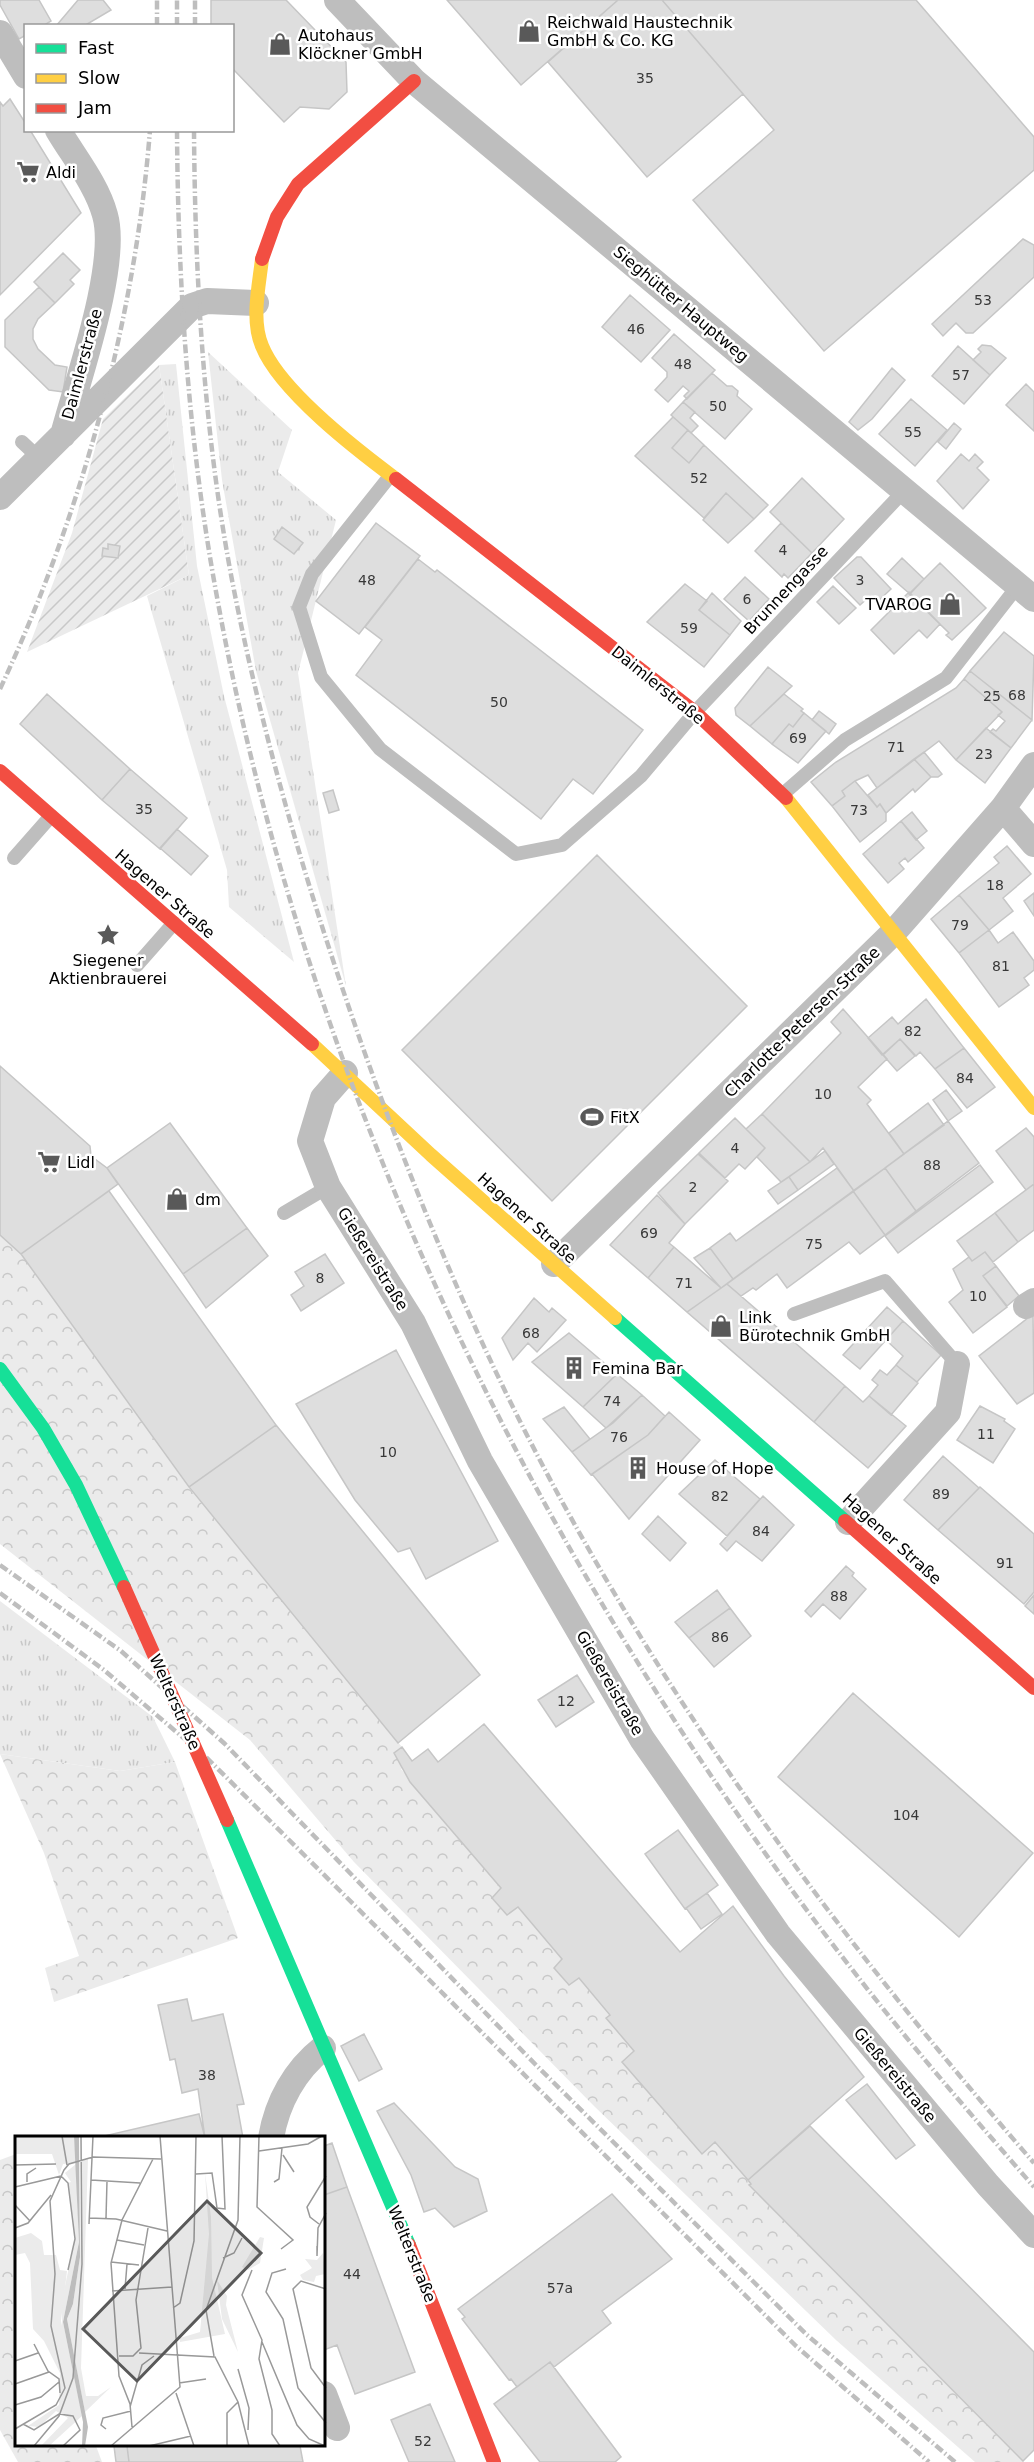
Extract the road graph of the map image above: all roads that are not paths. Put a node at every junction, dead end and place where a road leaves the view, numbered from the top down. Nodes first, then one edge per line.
1 (337, 0) edge
2 (0, 33) edge
3 (24, 73) edge
4 (414, 81) junction
5 (59, 132) edge
6 (256, 303) junction
7 (63, 435) junction
8 (390, 476) junction
9 (903, 492) junction
10 (0, 497) edge
11 (1025, 593) edge
12 (695, 712) junction
13 (1034, 765) edge
14 (0, 771) edge
15 (783, 794) junction
16 (1003, 808) junction
17 (51, 816) junction
18 (1034, 844) edge
19 (14, 858) dead end
20 (174, 923) junction
21 (894, 932) junction
22 (137, 965) dead end
23 (345, 1073) junction
24 (1034, 1108) edge
25 (328, 1187) junction
26 (284, 1213) dead end
27 (554, 1264) junction
28 (794, 1314) dead end
29 (957, 1364) joint
30 (0, 1369) edge
31 (848, 1522) junction
32 (1034, 1688) edge
33 (323, 2048) junction
34 (271, 2136) edge
35 (1034, 2235) edge
36 (326, 2399) edge
37 (337, 2428) dead end
38 (494, 2462) edge

1 - 4 street, Sieghütter Hauptweg
2 - 3 street
4 - 6 street, Daimlerstraße
4 - 9 street, Sieghütter Hauptweg
5 - 7 street, Daimlerstraße
6 - 7 street, Daimlerstraße
6 - 8 street, Daimlerstraße
7 - 10 street
8 - 12 street, Daimlerstraße
8 - 12 lane, Brunnengasse
9 - 11 street, Sieghütter Hauptweg
9 - 12 lane, Brunnengasse
11 - 15 lane
12 - 15 street, Daimlerstraße
13 - 16 street, Charlotte-Petersen-Straße
14 - 17 street, Hagener Straße
15 - 21 street, Daimlerstraße
16 - 18 street
16 - 21 street, Charlotte-Petersen-Straße
17 - 19 lane
17 - 20 street, Hagener Straße
20 - 22 lane
20 - 23 street, Hagener Straße
21 - 24 street, Daimlerstraße
21 - 27 street, Charlotte-Petersen-Straße
23 - 25 street, Gießereistraße
23 - 27 street, Hagener Straße
25 - 26 lane
25 - 35 street, Gießereistraße
27 - 31 street, Hagener Straße
28 - 29 lane
29 - 31 street
30 - 33 street, Welterstraße, bridge
31 - 32 street, Hagener Straße
33 - 34 street
33 - 38 street, Welterstraße
36 - 37 street

